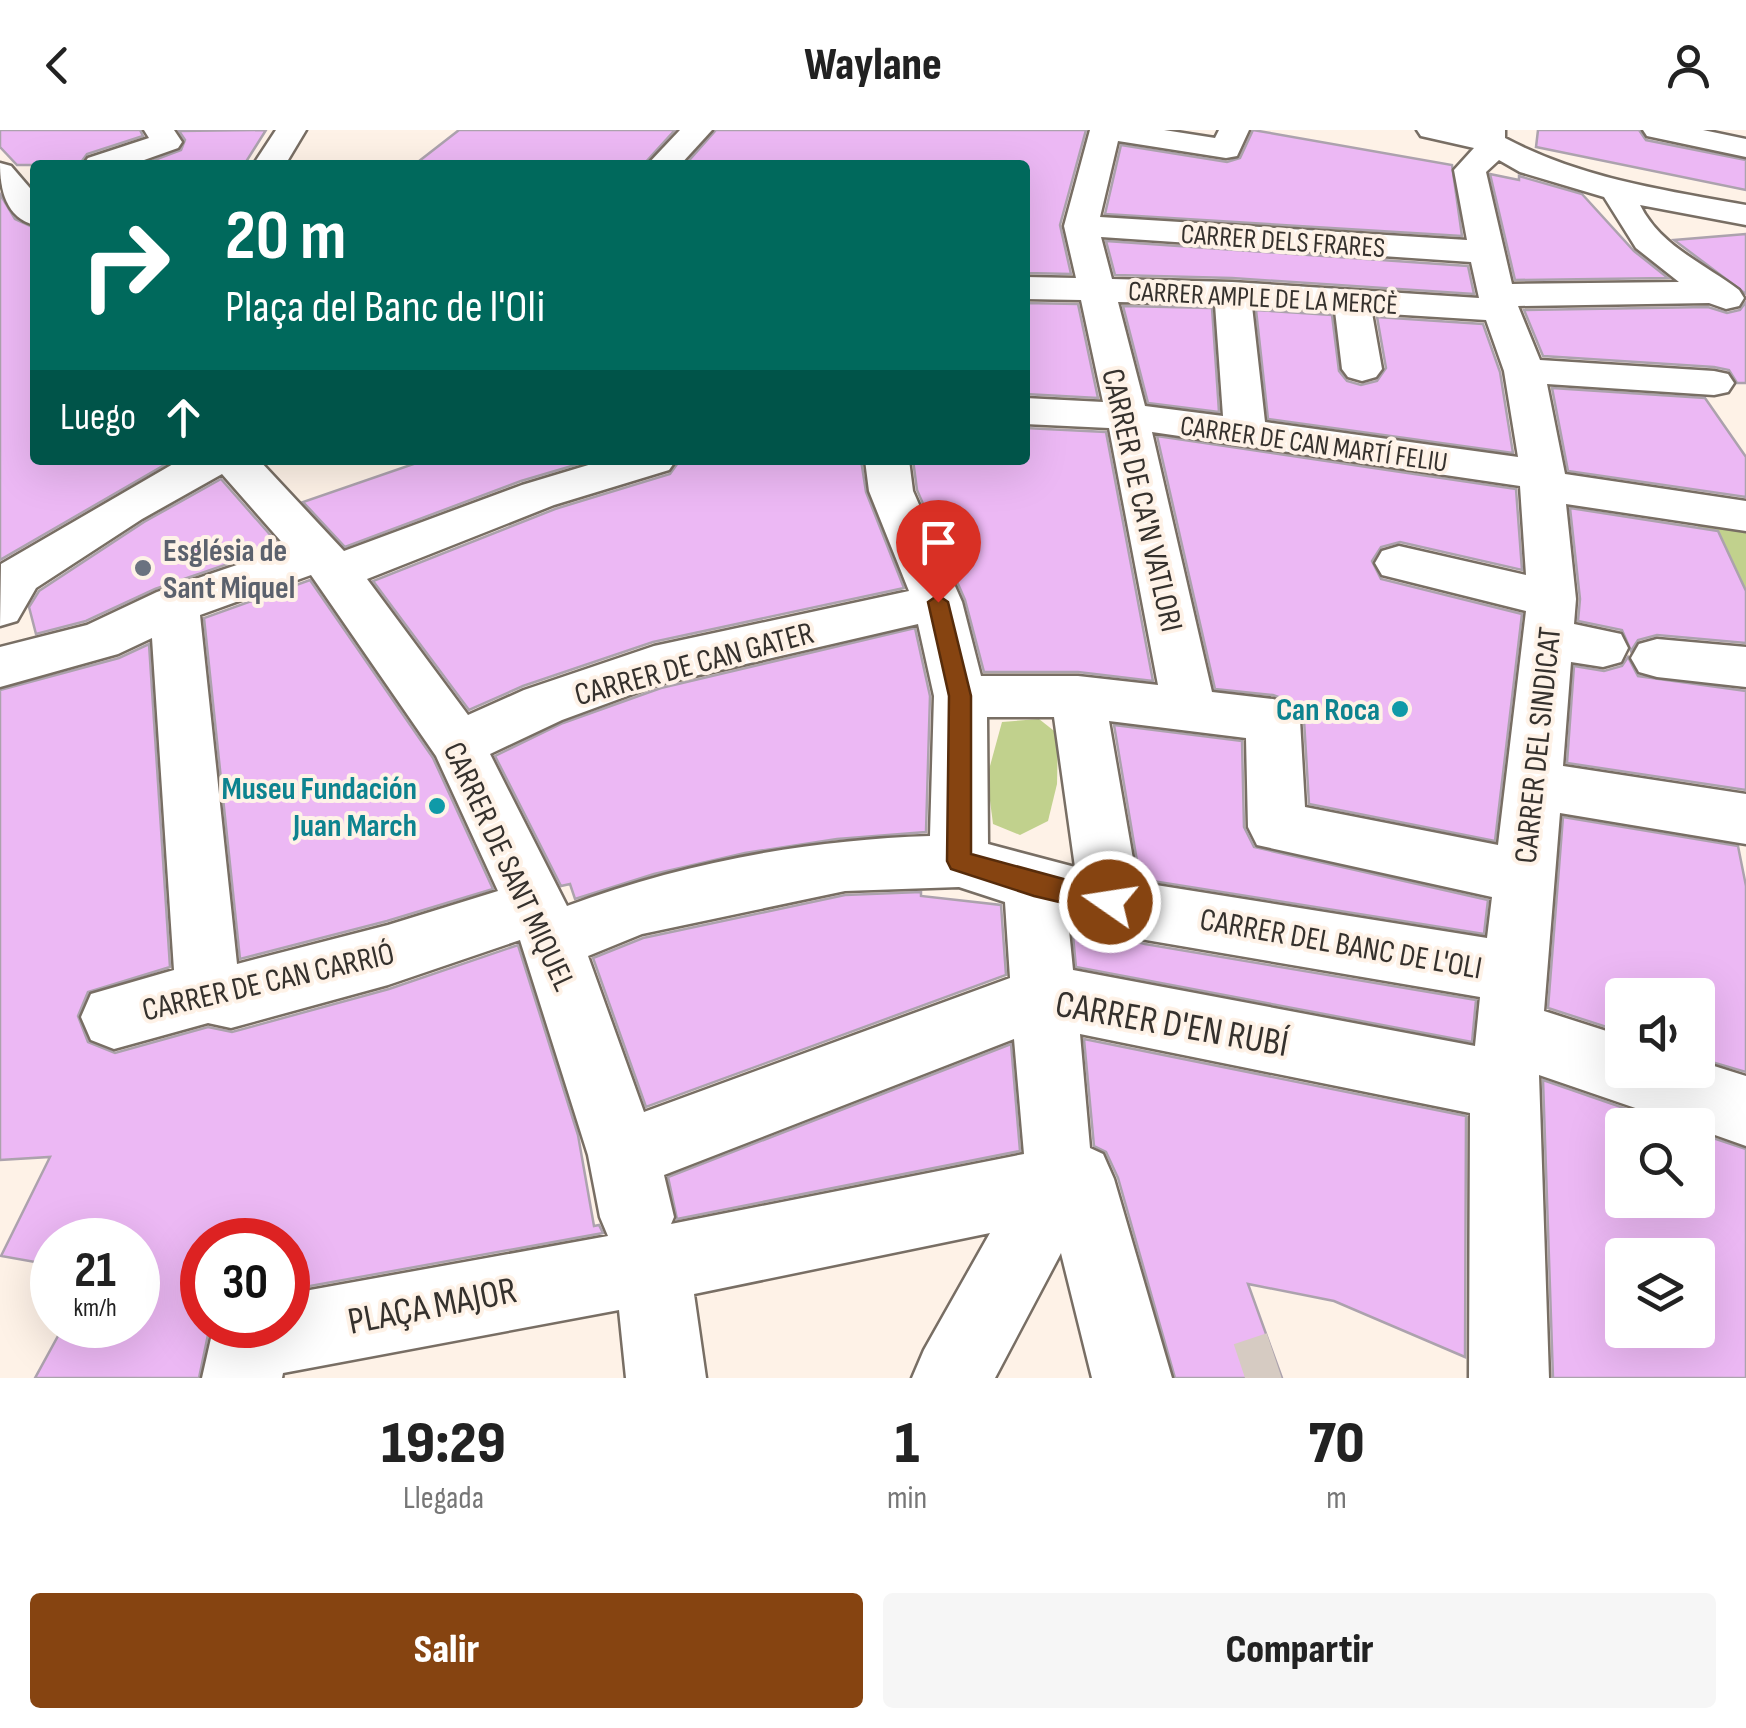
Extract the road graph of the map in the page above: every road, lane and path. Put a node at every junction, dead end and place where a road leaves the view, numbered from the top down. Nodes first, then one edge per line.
1 (291, 130) edge
2 (697, 130) edge
3 (1106, 130) edge
4 (1234, 130) edge
5 (1432, 130) edge
6 (1658, 130) edge
7 (162, 131) edge
8 (1490, 136) edge
9 (1746, 148) edge
10 (113, 160) edge
11 (273, 160) edge
12 (667, 160) edge
13 (1563, 174) junction
14 (10, 180) edge
15 (1618, 190) junction
16 (1702, 197) dead end
17 (30, 208) edge
18 (1746, 215) edge
19 (1081, 226) junction
20 (1030, 288) edge
21 (1094, 289) junction
22 (1232, 294) junction
23 (1352, 302) junction
24 (1732, 302) edge
25 (1504, 313) junction
26 (1578, 347) dead end
27 (1362, 369) dead end
28 (1714, 382) dead end
29 (1030, 411) edge
30 (1127, 416) junction
31 (1246, 434) junction
32 (205, 465) edge
33 (238, 465) edge
34 (638, 465) edge
35 (888, 465) edge
36 (1544, 480) junction
37 (1746, 516) edge
38 (1400, 563) dead end
39 (327, 564) junction
40 (938, 602) junction
41 (174, 605) junction
42 (0, 608) edge
43 (1569, 629) junction
44 (1658, 658) dead end
45 (0, 667) edge
46 (1746, 667) edge
47 (960, 696) junction
48 (1078, 698) junction
49 (1190, 712) junction
50 (458, 744) junction
51 (1532, 786) junction
52 (1746, 820) edge
53 (959, 861) junction
54 (1523, 877) junction
55 (1034, 885) junction
56 (1110, 902) junction
57 (544, 924) junction
58 (208, 992) junction
59 (1046, 996) junction
60 (114, 1017) dead end
61 (1508, 1030) junction
62 (1605, 1064) edge
63 (1677, 1088) edge
64 (1746, 1111) edge
65 (1058, 1164) junction
66 (638, 1212) junction
67 (242, 1378) edge
68 (666, 1378) edge
69 (952, 1378) edge
70 (1132, 1378) edge
71 (1508, 1378) edge

1 - 11 street
2 - 12 street
3 - 4 street
3 - 19 street
5 - 8 street
6 - 9 street
7 - 10 street
8 - 13 street
8 - 25 street, CARRER DEL SINDICAT
13 - 15 street
13 - 16 street
14 - 17 street
15 - 18 street
15 - 24 street
19 - 21 street, CARRER DE CA'N VATLORI
19 - 25 street, CARRER DELS FRARES
20 - 21 street, CARRER AMPLE DE LA MERCÈ
21 - 22 street, CARRER AMPLE DE LA MERCÈ
21 - 30 street, CARRER DE CA'N VATLORI
22 - 23 street, CARRER AMPLE DE LA MERCÈ
22 - 31 street
23 - 25 street, CARRER AMPLE DE LA MERCÈ
23 - 27 street
24 - 25 street
25 - 26 street
25 - 28 street
25 - 36 street, CARRER DEL SINDICAT
29 - 30 street, CARRER DE CAN MARTÍ FELIU
30 - 31 street, CARRER DE CAN MARTÍ FELIU
30 - 49 street, CARRER DE CA'N VATLORI
31 - 36 street, CARRER DE CAN MARTÍ FELIU
32 - 42 street
33 - 39 street, CARRER DE SANT MIQUEL
34 - 39 street
35 - 40 street
36 - 37 street, CARRER DE CAN MARTÍ FELIU
36 - 43 street, CARRER DEL SINDICAT
38 - 43 street
39 - 41 street
39 - 50 street, CARRER DE SANT MIQUEL
40 - 47 street
40 - 50 street, CARRER DE CAN GATER
41 - 45 street
41 - 58 street
43 - 51 street, CARRER DEL SINDICAT
44 - 46 street
47 - 48 street
47 - 53 street
48 - 49 street
48 - 56 street
49 - 54 street
50 - 57 street, CARRER DE SANT MIQUEL
51 - 52 street
51 - 54 street, CARRER DEL SINDICAT
53 - 55 street, CARRER DEL BANC DE L'OLI
53 - 57 street, CARRER DE CAN CARRIÓ
54 - 61 street, CARRER DEL SINDICAT
55 - 56 street, CARRER DEL BANC DE L'OLI
55 - 59 street
56 - 61 street, CARRER DEL BANC DE L'OLI
57 - 58 street, CARRER DE CAN CARRIÓ
57 - 66 street, CARRER DE SANT MIQUEL
58 - 60 street, CARRER DE CAN CARRIÓ
59 - 61 street, CARRER D'EN RUBÍ
59 - 65 street
59 - 66 street, CARRER D'EN RUBÍ
61 - 62 street
61 - 71 street, CARRER DEL SINDICAT
63 - 64 street
65 - 66 street, PLAÇA MAJOR
65 - 69 street
65 - 70 street
66 - 67 street, PLAÇA MAJOR
66 - 68 street

